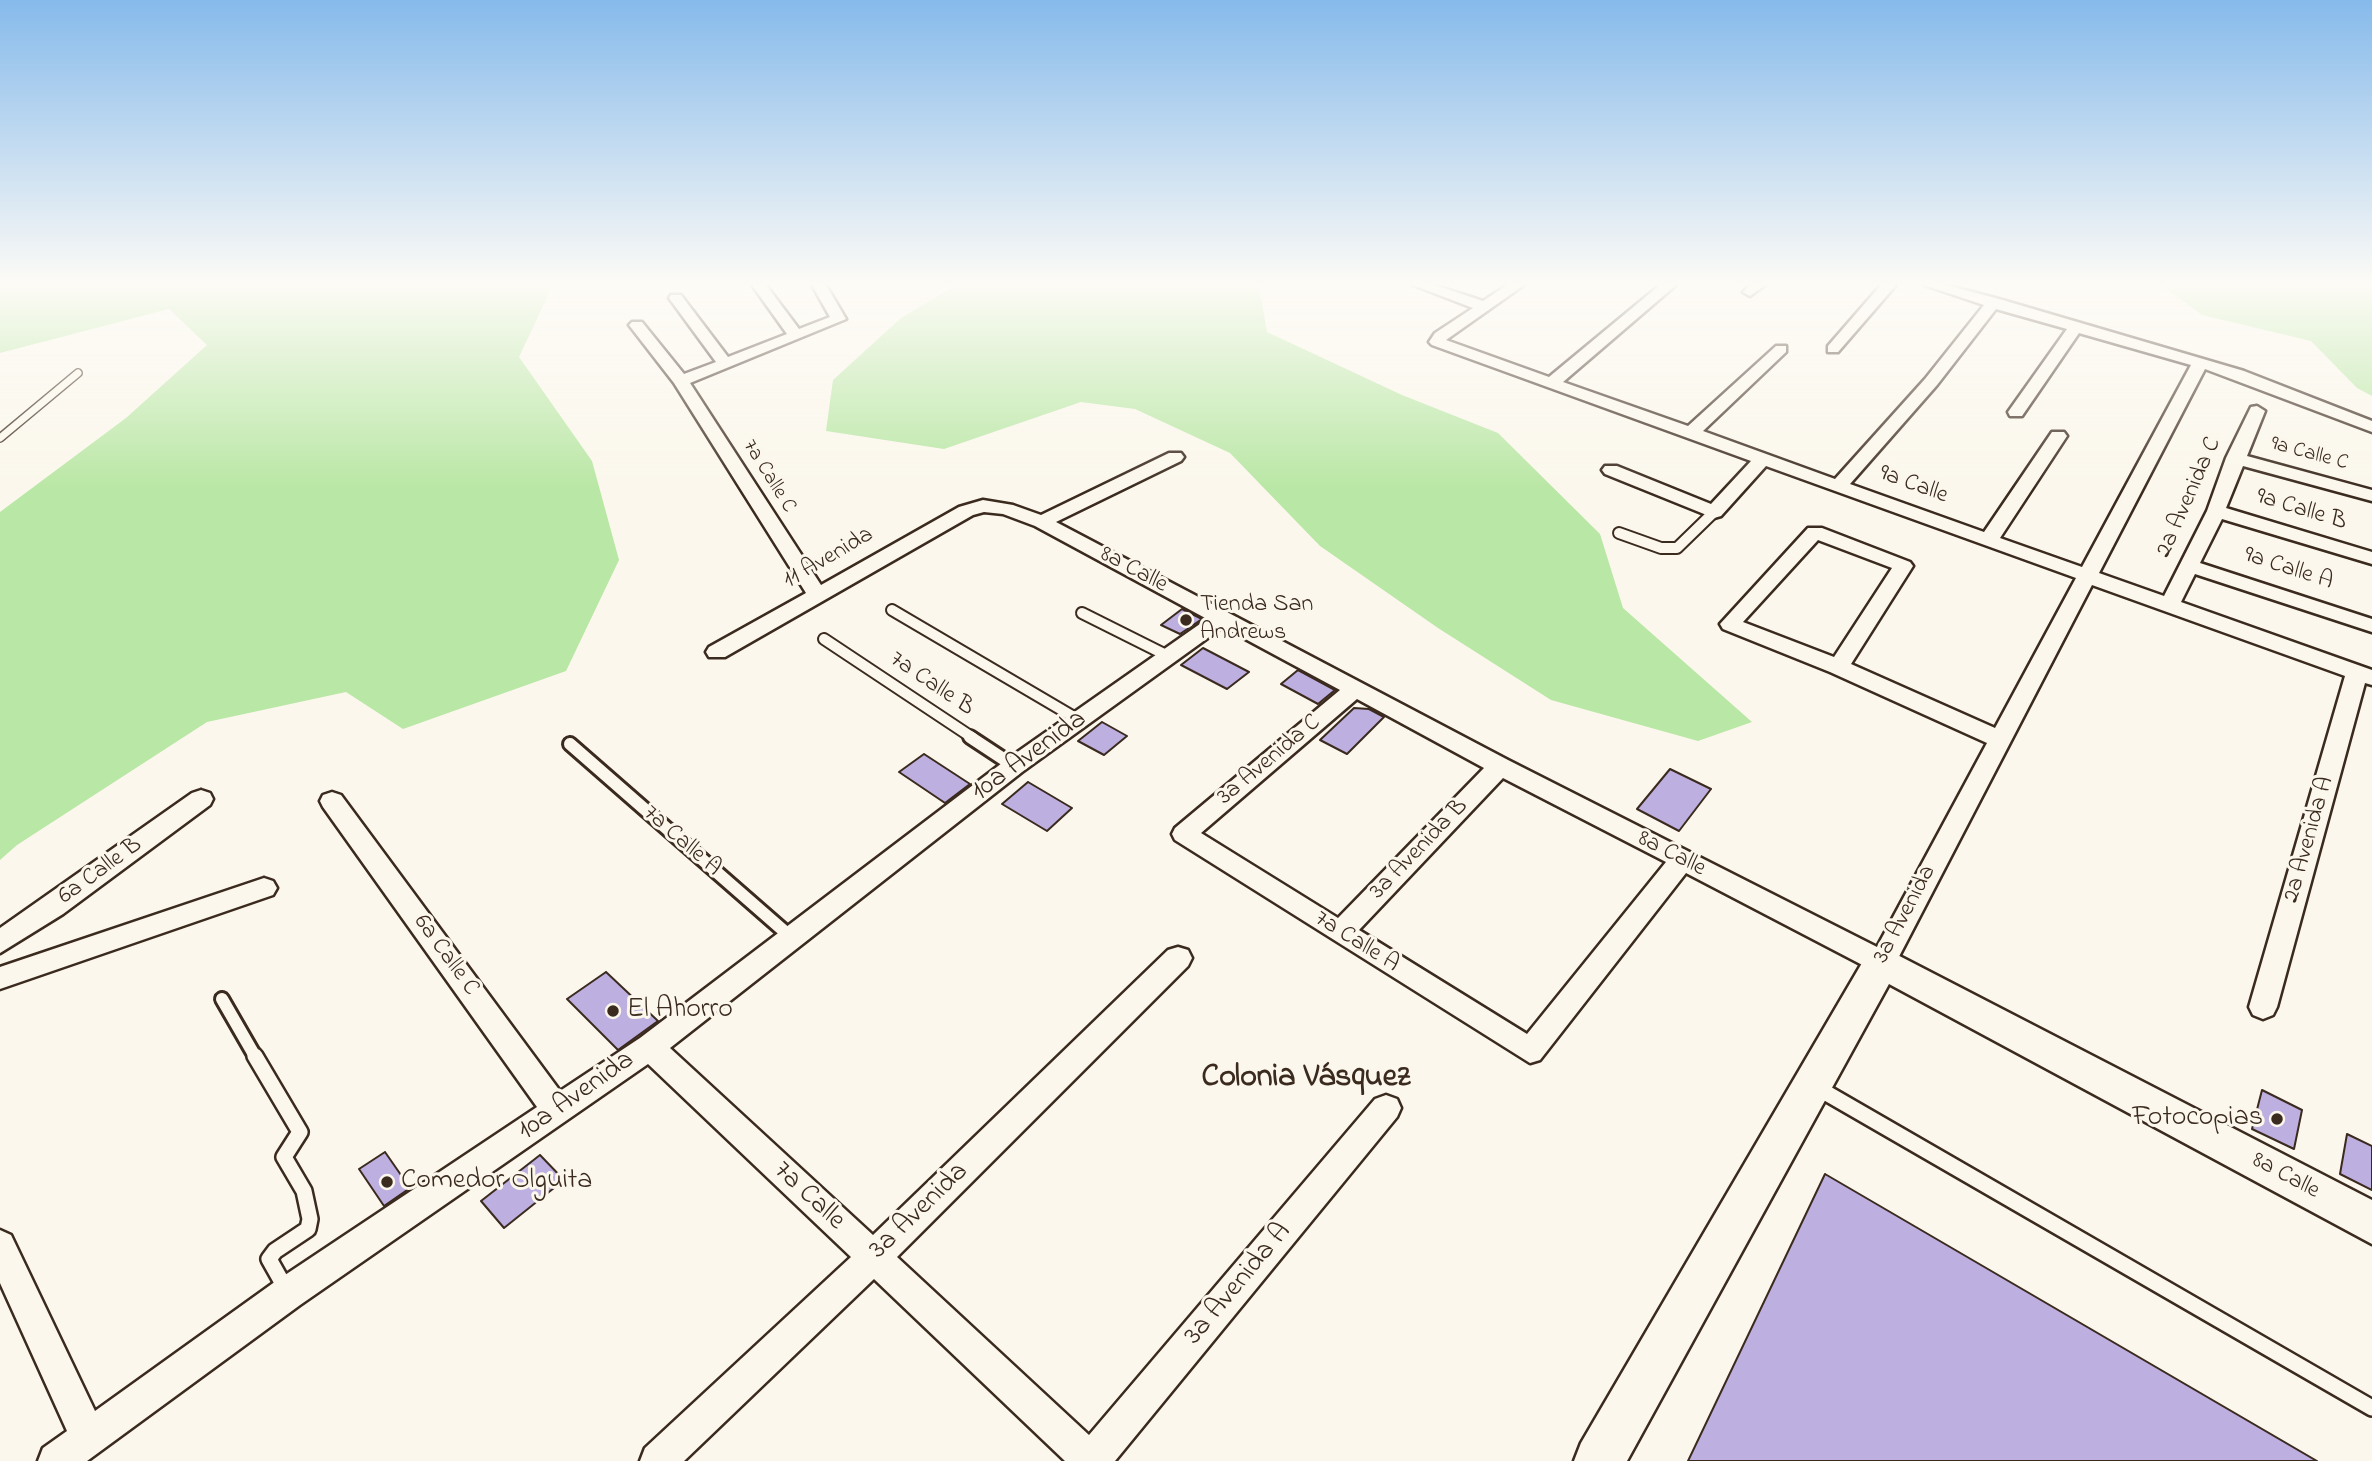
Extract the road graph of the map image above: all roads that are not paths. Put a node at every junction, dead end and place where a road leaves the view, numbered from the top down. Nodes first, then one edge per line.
1 (659, 353) edge
2 (718, 353) edge
3 (751, 353) edge
4 (1467, 353) edge
5 (1587, 353) edge
6 (1777, 353) edge
7 (1954, 353) edge
8 (2057, 353) edge
9 (2168, 353) edge
10 (725, 363) junction
11 (2200, 363) junction
12 (78, 373) dead end
13 (681, 381) junction
14 (1550, 384) junction
15 (2257, 411) dead end
16 (2016, 412) dead end
17 (2372, 427) edge
18 (1690, 434) junction
19 (2058, 436) dead end
20 (0, 438) edge
21 (1175, 457) dead end
22 (2235, 458) junction
23 (1761, 461) junction
24 (1611, 470) dead end
25 (1838, 487) junction
26 (2372, 496) edge
27 (966, 511) joint
28 (2216, 511) junction
29 (1714, 512) junction
30 (1042, 522) junction
31 (1619, 533) dead end
32 (1988, 541) junction
33 (2372, 558) edge
34 (2187, 565) junction
35 (2088, 577) junction
36 (819, 595) junction
37 (2169, 606) junction
38 (892, 610) dead end
39 (1082, 612) dead end
40 (1222, 618) junction
41 (2372, 625) edge
42 (824, 639) dead end
43 (717, 652) dead end
44 (1170, 657) junction
45 (1838, 667) junction
46 (2365, 675) edge
47 (1356, 688) junction
48 (1079, 720) junction
49 (1999, 739) junction
50 (570, 744) dead end
51 (1014, 766) junction
52 (1500, 766) junction
53 (201, 799) dead end
54 (332, 801) dead end
55 (1184, 834) joint
56 (1682, 860) junction
57 (264, 888) dead end
58 (1340, 933) junction
59 (793, 939) junction
60 (0, 942) edge
61 (1178, 958) dead end
62 (1882, 962) junction
63 (0, 978) edge
64 (222, 999) dead end
65 (2263, 1007) dead end
66 (650, 1046) junction
67 (1811, 1084) junction
68 (1386, 1108) dead end
69 (557, 1111) junction
70 (2372, 1223) edge
71 (0, 1246) edge
72 (873, 1258) junction
73 (288, 1293) junction
74 (2372, 1408) edge
75 (89, 1438) junction
76 (55, 1461) edge
77 (658, 1461) edge
78 (1091, 1461) edge
79 (1600, 1461) edge

1 - 13 street, 7a Calle C
2 - 10 street
3 - 10 street
4 - 14 street, 9a Calle
5 - 14 street
6 - 18 street
7 - 25 street
8 - 16 street
9 - 11 street
10 - 13 street
11 - 17 street
11 - 35 street, 3a Avenida
12 - 20 lane
13 - 36 street, 7a Calle C
14 - 18 street, 9a Calle
15 - 22 street, 2a Avenida C
18 - 23 street, 9a Calle
19 - 32 street
21 - 30 street
22 - 26 street, 9a Calle C
22 - 28 street, 2a Avenida C
23 - 25 street, 9a Calle
23 - 29 street
24 - 29 street
25 - 32 street, 9a Calle
27 - 30 street, 8a Calle
27 - 36 street, 11 Avenida
28 - 33 street, 9a Calle B
28 - 34 street, 2a Avenida C
29 - 31 lane
30 - 40 street, 8a Calle
32 - 35 street, 9a Calle
34 - 37 street, 2a Avenida C
34 - 41 street, 9a Calle A
35 - 37 street, 9a Calle
35 - 49 street, 3a Avenida
36 - 43 street, 11 Avenida
37 - 46 street, 9a Calle
38 - 48 lane
39 - 44 lane
40 - 44 street, 10a Avenida
40 - 47 street, 8a Calle
42 - 51 lane, 7a Calle B
44 - 48 street, 10a Avenida
45 - 45 street
45 - 49 street
46 - 65 street, 2a Avenida A
47 - 52 street, 8a Calle
47 - 55 street, 3a Avenida C
48 - 51 street, 10a Avenida
49 - 62 street, 3a Avenida
50 - 59 lane, 7a Calle A
51 - 59 street, 10a Avenida
52 - 56 street, 8a Calle
52 - 58 street, 3a Avenida B
53 - 60 street, 6a Calle B
54 - 69 street, 6a Calle C
55 - 58 street, 7a Calle A
56 - 58 street, 7a Calle A
56 - 62 street, 8a Calle
57 - 63 street
59 - 66 street, 10a Avenida
61 - 72 street, 3a Avenida
62 - 67 street, 3a Avenida
62 - 70 street, 8a Calle
64 - 73 lane
66 - 69 street, 10a Avenida
66 - 72 street, 7a Calle
67 - 74 lane
67 - 79 street, 3a Avenida
68 - 78 street, 3a Avenida A
69 - 73 street, 10a Avenida
71 - 75 street
72 - 77 street, 3a Avenida
72 - 78 street, 7a Calle
73 - 75 street, 10a Avenida
75 - 76 street, 10a Avenida

